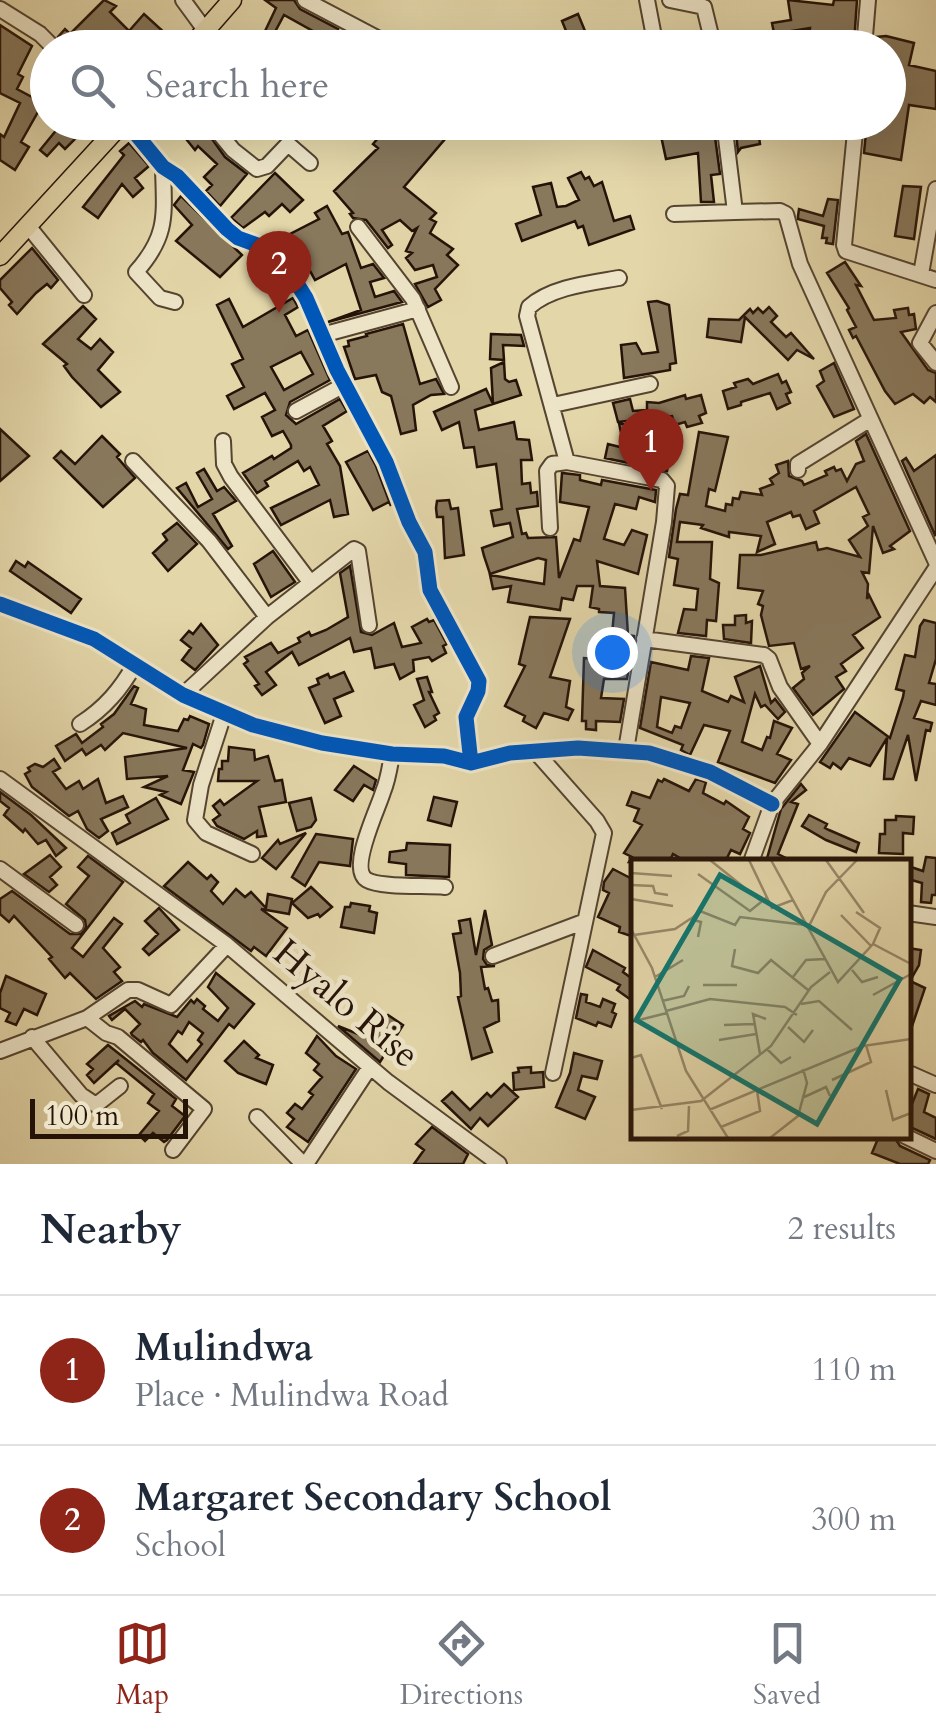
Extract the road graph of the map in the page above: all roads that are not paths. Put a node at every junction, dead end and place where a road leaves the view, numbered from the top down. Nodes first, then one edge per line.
1 (183, 0) edge
2 (232, 0) edge
3 (305, 0) edge
4 (647, 0) edge
5 (670, 0) edge
6 (868, 0) edge
7 (0, 8) edge
8 (34, 30) edge
9 (205, 30) joint
10 (362, 30) edge
11 (655, 30) edge
12 (710, 30) edge
13 (866, 30) edge
14 (106, 140) edge
15 (136, 140) edge
16 (225, 140) edge
17 (726, 140) edge
18 (854, 140) edge
19 (310, 164) dead end
20 (163, 167) junction
21 (936, 189) edge
22 (735, 212) junction
23 (674, 214) dead end
24 (28, 226) junction
25 (358, 227) dead end
26 (0, 256) edge
27 (929, 276) edge
28 (619, 278) dead end
29 (84, 295) dead end
30 (175, 302) dead end
31 (418, 308) junction
32 (936, 313) edge
33 (322, 336) junction
34 (936, 363) edge
35 (346, 384) junction
36 (650, 384) dead end
37 (451, 387) dead end
38 (553, 405) junction
39 (296, 411) dead end
40 (868, 420) junction
41 (223, 441) dead end
42 (133, 461) dead end
43 (567, 462) junction
44 (798, 470) dead end
45 (550, 528) dead end
46 (935, 571) edge
47 (310, 582) junction
48 (0, 604) edge
49 (266, 617) junction
50 (368, 625) dead end
51 (644, 639) junction
52 (135, 664) junction
53 (182, 695) junction
54 (224, 714) junction
55 (80, 724) dead end
56 (820, 744) junction
57 (626, 750) junction
58 (536, 751) junction
59 (392, 754) junction
60 (471, 763) junction
61 (0, 779) edge
62 (772, 804) junction
63 (252, 854) dead end
64 (751, 859) edge
65 (0, 868) edge
66 (445, 887) dead end
67 (911, 914) edge
68 (936, 916) edge
69 (583, 922) junction
70 (76, 925) dead end
71 (228, 945) junction
72 (493, 956) dead end
73 (87, 1018) junction
74 (32, 1037) junction
75 (0, 1051) edge
76 (370, 1067) junction
77 (554, 1073) dead end
78 (912, 1074) dead end
79 (936, 1084) edge
80 (120, 1086) dead end
81 (257, 1117) dead end
82 (911, 1139) edge
83 (173, 1150) dead end
84 (936, 1151) edge
85 (304, 1164) edge
86 (498, 1164) edge

1 - 9 street
2 - 9 main road
3 - 10 street
4 - 11 street
5 - 12 street
6 - 13 street
7 - 8 street
14 - 24 main road
15 - 20 street
16 - 19 street
17 - 22 street
18 - 27 street
20 - 30 street
20 - 33 street
21 - 27 street
22 - 23 street
22 - 40 street
24 - 26 main road
24 - 29 street
25 - 31 street
28 - 38 street
31 - 33 street
31 - 37 street
32 - 34 street
33 - 35 street
35 - 39 street
35 - 60 street
36 - 38 street
38 - 43 street
40 - 44 street
40 - 46 street
41 - 47 street
42 - 49 street
43 - 45 street
43 - 51 street
46 - 56 street
47 - 49 street
47 - 50 street
48 - 52 street
49 - 53 street
51 - 56 street
51 - 57 street
52 - 53 street
52 - 55 street
53 - 54 street
54 - 59 street
54 - 63 street
56 - 62 street
57 - 58 street
57 - 62 street
58 - 60 street
58 - 69 street
59 - 60 street
59 - 66 street
61 - 71 street
62 - 64 street
65 - 70 street
67 - 68 street
69 - 72 street
69 - 77 street
71 - 73 street, Hyalo Rise
71 - 76 street, Hyalo Rise
73 - 74 street, Hyalo Rise
73 - 83 street
74 - 75 street, Hyalo Rise
74 - 80 street
76 - 85 street
76 - 86 street, Hyalo Rise
78 - 79 street
81 - 85 street
82 - 84 street

